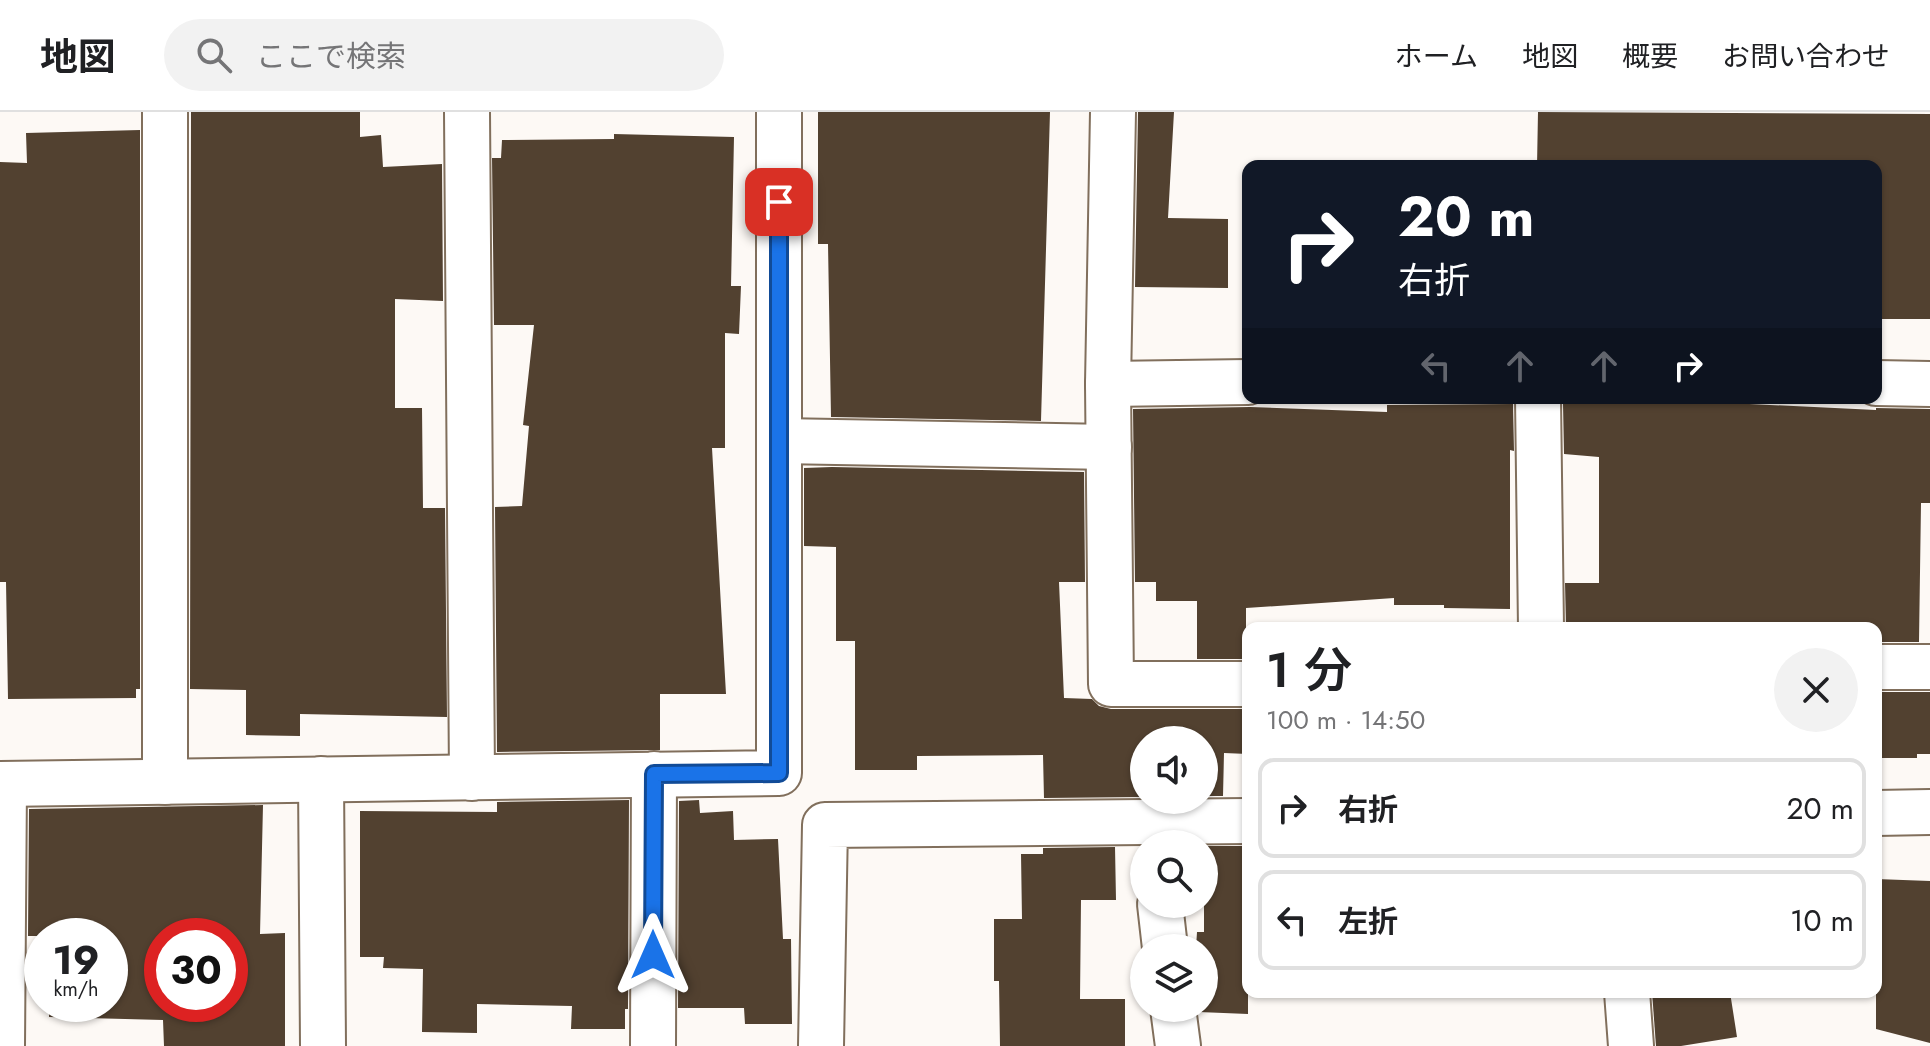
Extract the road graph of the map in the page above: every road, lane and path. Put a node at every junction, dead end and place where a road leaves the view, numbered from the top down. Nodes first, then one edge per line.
1 (165, 112) edge
2 (467, 112) edge
3 (779, 112) edge
4 (1113, 112) edge
5 (1242, 382) edge
6 (1882, 383) edge
7 (1108, 384) junction
8 (1930, 384) edge
9 (1538, 404) edge
10 (780, 441) junction
11 (1109, 447) junction
12 (1541, 622) edge
13 (1882, 667) edge
14 (1930, 667) edge
15 (1242, 684) edge
16 (654, 774) junction
17 (472, 778) junction
18 (321, 779) junction
19 (165, 782) junction
20 (2, 784) edge
21 (1930, 812) edge
22 (1882, 813) edge
23 (1242, 822) edge
24 (1175, 830) edge
25 (1130, 832) edge
26 (1627, 998) edge
27 (1175, 1022) edge
28 (2, 1046) edge
29 (323, 1046) edge
30 (653, 1046) edge
31 (821, 1046) edge
32 (1178, 1046) edge
33 (1631, 1046) edge

1 - 19 street
2 - 17 street
3 - 10 street
4 - 7 street
5 - 7 street
6 - 8 street
7 - 11 street
9 - 12 street
10 - 11 street
10 - 16 street
11 - 15 street
13 - 14 street
16 - 17 street
16 - 30 street
17 - 18 street
18 - 19 street
18 - 29 street
19 - 20 street
20 - 28 street
21 - 22 street
23 - 24 street
25 - 31 street
26 - 33 street
27 - 32 street

